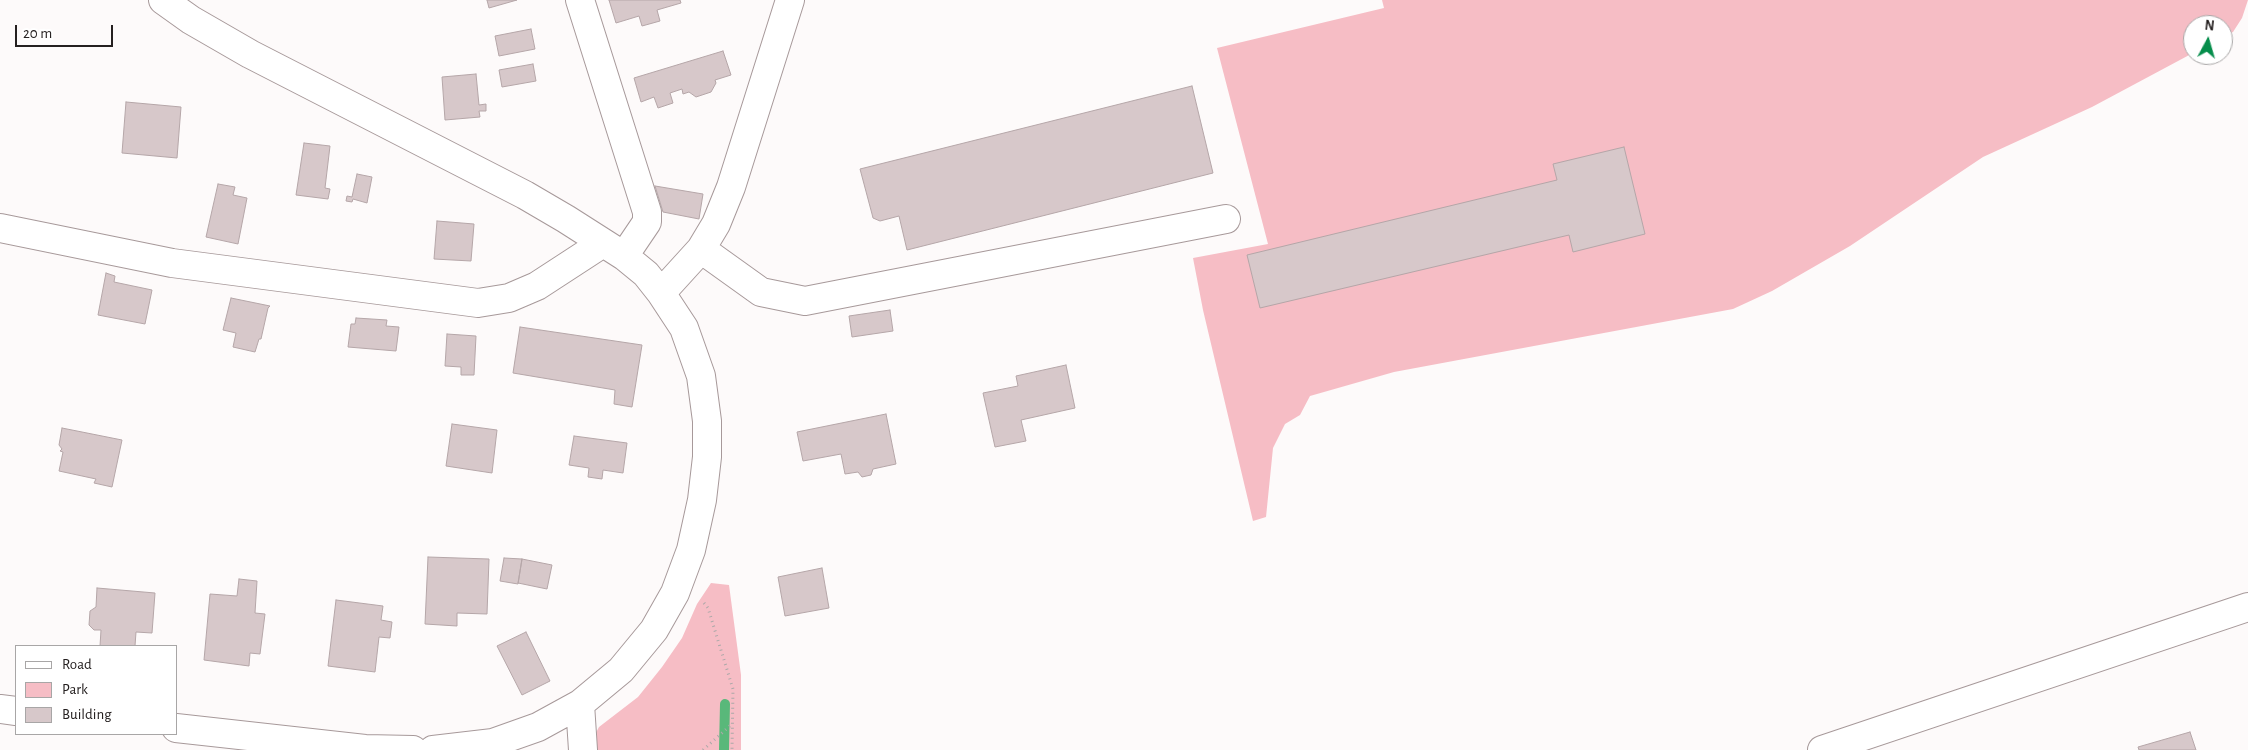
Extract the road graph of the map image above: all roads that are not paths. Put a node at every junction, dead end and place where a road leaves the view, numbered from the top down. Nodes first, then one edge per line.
1 (163, 0) edge
2 (580, 0) edge
3 (790, 0) edge
4 (1226, 219) dead end
5 (0, 228) edge
6 (701, 249) junction
7 (613, 250) junction
8 (661, 293) junction
9 (2248, 607) edge
10 (580, 704) junction
11 (0, 709) edge
12 (15, 711) edge
13 (178, 728) edge
14 (414, 750) edge
15 (433, 750) edge
16 (583, 750) edge
17 (1822, 750) edge

1 - 7 street
2 - 7 street
3 - 6 street
4 - 6 street
5 - 7 street
6 - 8 street
7 - 8 street
8 - 10 street
9 - 17 street
10 - 15 street
10 - 16 street
11 - 12 street
13 - 14 street

